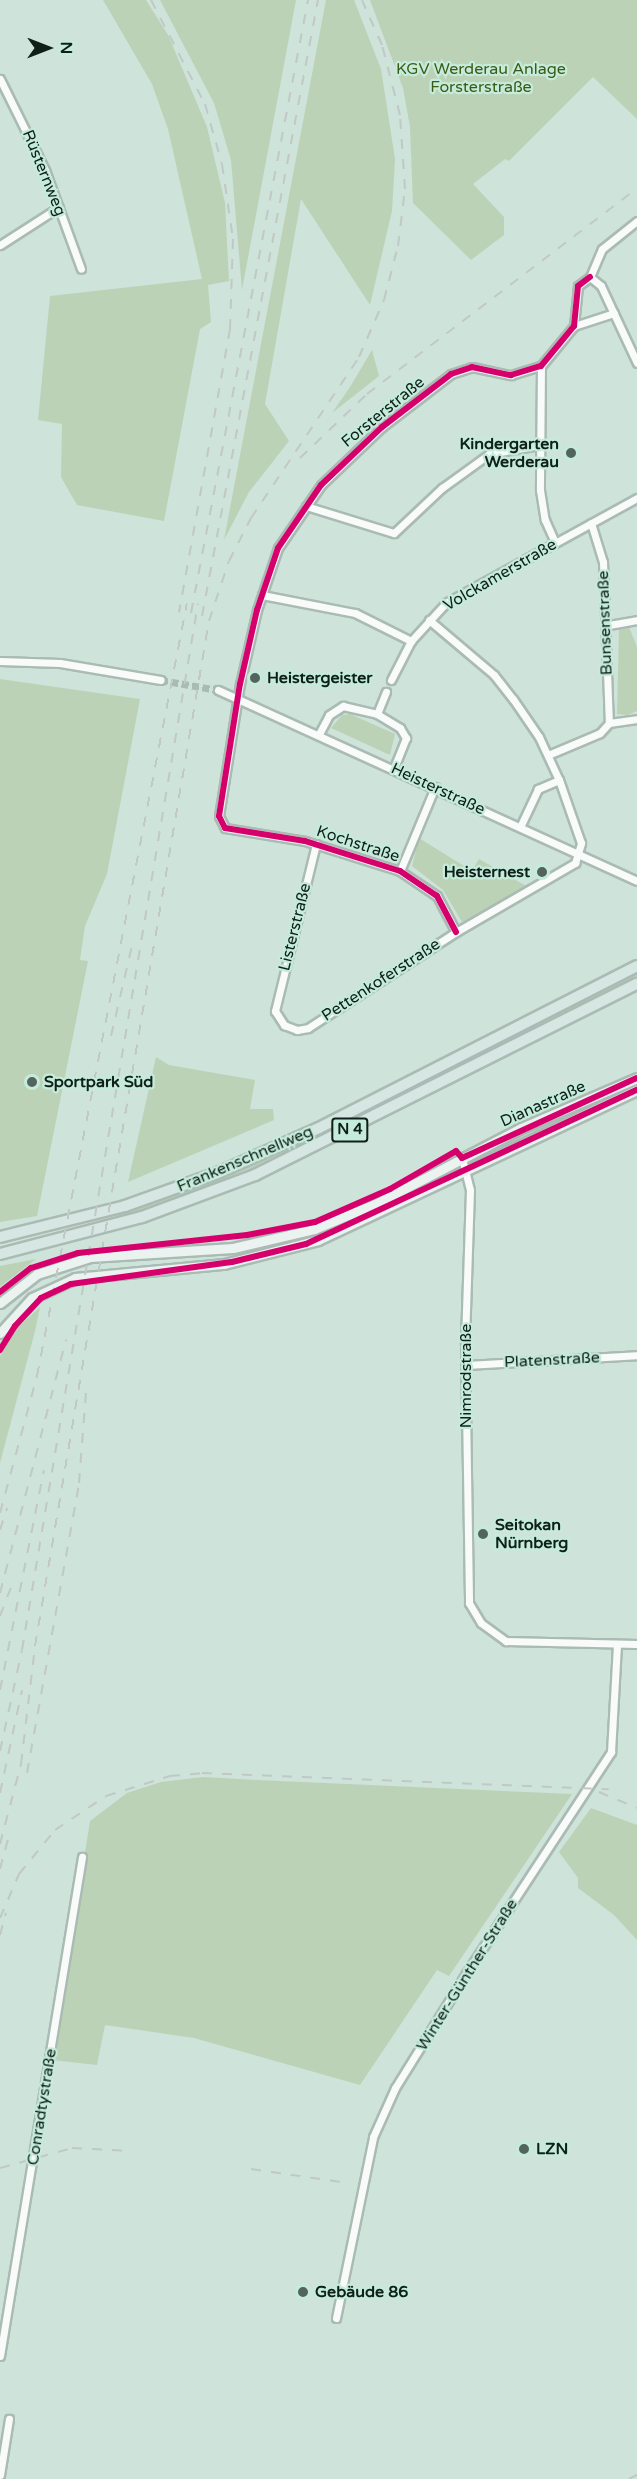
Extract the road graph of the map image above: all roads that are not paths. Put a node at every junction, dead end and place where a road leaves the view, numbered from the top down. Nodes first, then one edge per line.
1 (0, 79) edge
2 (59, 207) junction
3 (637, 221) edge
4 (0, 245) edge
5 (81, 269) dead end
6 (590, 277) junction
7 (614, 313) junction
8 (574, 326) junction
9 (637, 363) edge
10 (541, 366) junction
11 (539, 445) junction
12 (637, 498) edge
13 (306, 506) junction
14 (591, 524) junction
15 (555, 542) junction
16 (262, 595) junction
17 (429, 620) junction
18 (637, 620) edge
19 (609, 625) junction
20 (411, 641) junction
21 (0, 661) edge
22 (161, 680) tunnel mouth
23 (391, 680) dead end
24 (218, 690) tunnel mouth
25 (386, 692) dead end
26 (239, 699) junction
27 (377, 714) junction
28 (637, 719) edge
29 (609, 723) junction
30 (319, 734) junction
31 (548, 755) junction
32 (394, 768) junction
33 (559, 780) junction
34 (435, 787) junction
35 (520, 827) junction
36 (225, 828) joint
37 (316, 844) junction
38 (579, 854) junction
39 (400, 871) junction
40 (637, 881) edge
41 (456, 932) junction
42 (637, 966) edge
43 (637, 984) edge
44 (275, 1011) joint
45 (637, 1078) edge
46 (637, 1090) edge
47 (462, 1158) junction
48 (467, 1170) junction
49 (0, 1237) edge
50 (0, 1254) edge
51 (0, 1303) edge
52 (0, 1333) edge
53 (637, 1355) edge
54 (466, 1365) junction
55 (617, 1644) junction
56 (637, 1644) edge
57 (82, 1857) dead end
58 (336, 2318) dead end
59 (0, 2356) edge
60 (9, 2419) dead end
61 (0, 2436) edge
62 (5, 2446) junction
63 (0, 2475) edge

1 - 2 street, Rüsternweg
2 - 4 street
2 - 5 street, Rüsternweg
3 - 6 street
6 - 7 street
6 - 8 street
7 - 8 street
7 - 9 street
8 - 10 street
10 - 11 street
10 - 13 street, Forsterstraße
11 - 13 street
11 - 15 street
12 - 14 street, Volckamerstraße
13 - 16 street, Forsterstraße
14 - 15 street, Volckamerstraße
14 - 19 street, Bunsenstraße
15 - 17 street, Volckamerstraße
16 - 20 street
16 - 26 street, Forsterstraße
17 - 20 street, Volckamerstraße
17 - 31 street
18 - 19 street
19 - 29 street, Bunsenstraße
20 - 23 street, Volckamerstraße
21 - 22 street
24 - 26 street, Heisterstraße
25 - 27 street
26 - 30 street, Heisterstraße
26 - 36 street, Forsterstraße
27 - 30 street
27 - 32 street
28 - 29 street
29 - 31 street
30 - 32 street, Heisterstraße
31 - 33 street
32 - 34 street, Heisterstraße
33 - 35 street
33 - 38 street
34 - 35 street, Heisterstraße
34 - 39 street
35 - 38 street, Heisterstraße
36 - 37 street, Kochstraße
37 - 39 street, Kochstraße
37 - 44 street, Listerstraße
38 - 40 street, Heisterstraße
38 - 41 street, Pettenkoferstraße
39 - 41 street, Kochstraße
41 - 44 street, Pettenkoferstraße
42 - 49 highway, Frankenschnellweg / N 4
43 - 50 highway, Frankenschnellweg / N 4
45 - 47 main road, Dianastraße
46 - 48 main road, Dianastraße
47 - 48 street, Nimrodstraße
47 - 51 main road, Dianastraße
48 - 52 main road, Dianastraße
48 - 54 street, Nimrodstraße
53 - 54 street, Platenstraße
54 - 55 street, Nimrodstraße
55 - 56 street
55 - 58 street, Winter-Günther-Straße
57 - 59 street, Conradtystraße
60 - 62 street
61 - 62 street
62 - 63 street

